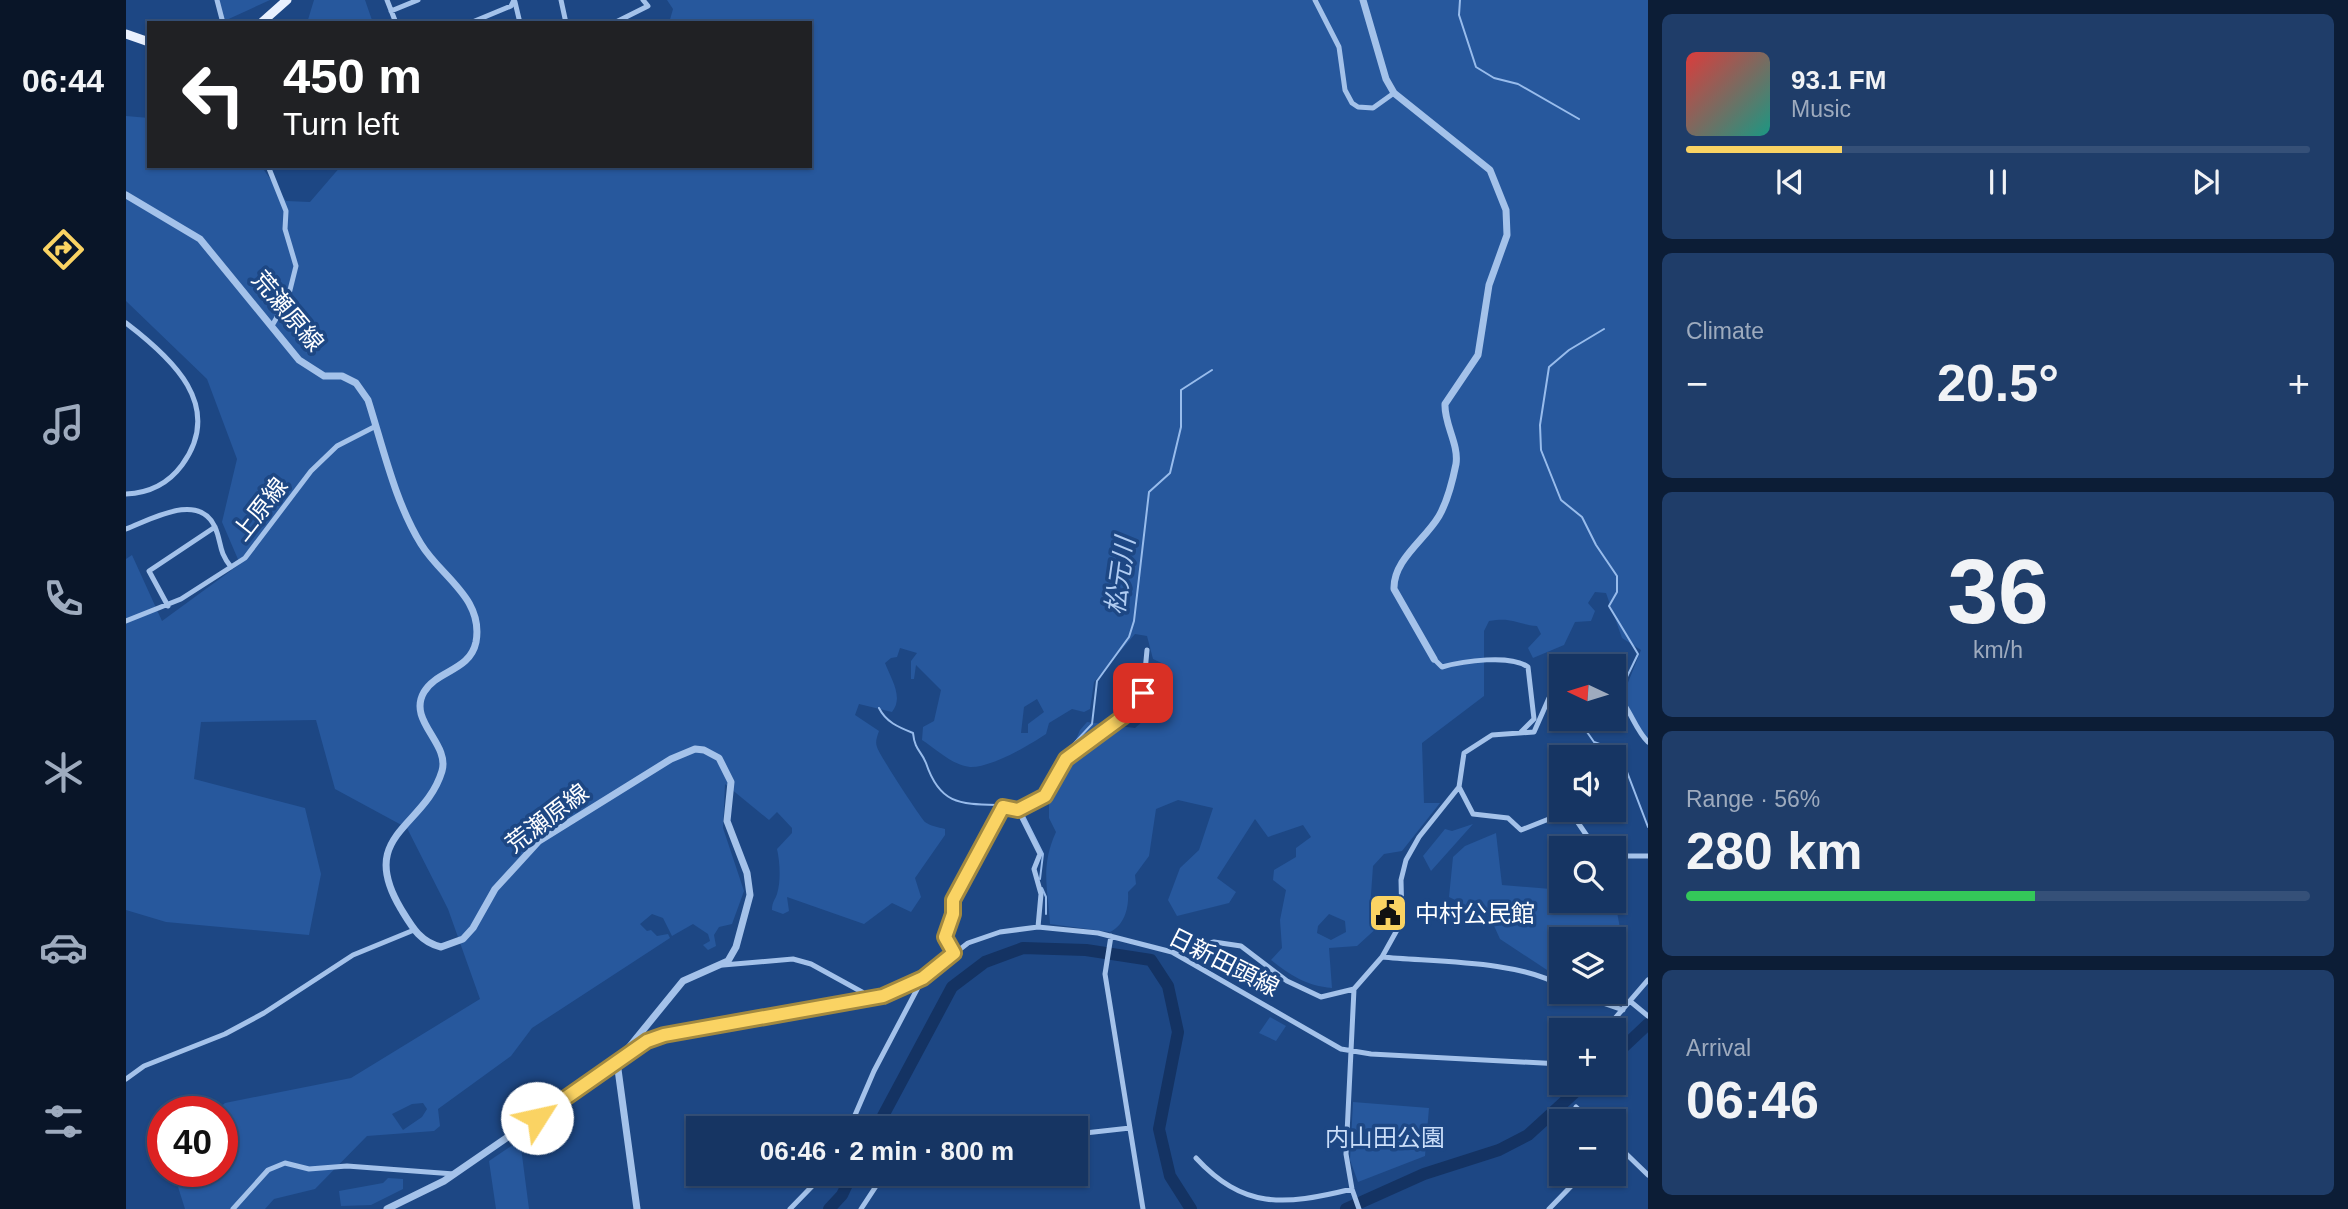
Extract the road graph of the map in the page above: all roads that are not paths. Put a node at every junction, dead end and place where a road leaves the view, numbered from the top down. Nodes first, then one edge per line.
1 (217, 0) edge
2 (287, 0) edge
3 (387, 0) edge
4 (418, 0) edge
5 (561, 0) edge
6 (643, 0) edge
7 (1315, 0) edge
8 (1363, 0) edge
9 (514, 1) edge
10 (391, 11) junction
11 (222, 21) edge
12 (263, 21) edge
13 (395, 21) edge
14 (474, 21) edge
15 (520, 21) edge
16 (566, 21) edge
17 (618, 21) edge
18 (126, 34) edge
19 (147, 41) edge
20 (1394, 93) junction
21 (269, 168) edge
22 (126, 195) edge
23 (126, 323) edge
24 (273, 324) junction
25 (376, 426) junction
26 (126, 494) edge
27 (215, 527) junction
28 (126, 529) edge
29 (231, 567) junction
30 (167, 606) junction
31 (126, 621) edge
32 (1147, 650) dead end
33 (1434, 659) joint
34 (1549, 698) edge
35 (1626, 705) edge
36 (1521, 732) junction
37 (1648, 742) edge
38 (1459, 787) junction
39 (1018, 810) junction
40 (1587, 836) edge
41 (1626, 856) edge
42 (1648, 856) edge
43 (1038, 927) junction
44 (414, 930) junction
45 (1111, 938) junction
46 (1172, 952) junction
47 (954, 953) junction
48 (1382, 957) junction
49 (723, 965) junction
50 (923, 978) junction
51 (1549, 978) edge
52 (1648, 980) edge
53 (1354, 989) junction
54 (868, 999) junction
55 (1631, 1002) junction
56 (1606, 1004) edge
57 (1623, 1010) junction
58 (1648, 1016) edge
59 (1616, 1018) edge
60 (1350, 1051) junction
61 (617, 1062) junction
62 (1549, 1063) edge
63 (126, 1079) edge
64 (855, 1116) edge
65 (1130, 1128) junction
66 (1088, 1133) edge
67 (1626, 1154) edge
68 (1196, 1158) dead end
69 (454, 1174) junction
70 (1648, 1175) edge
71 (812, 1186) edge
72 (876, 1186) edge
73 (1571, 1186) edge
74 (1353, 1192) junction
75 (233, 1209) edge
76 (387, 1209) edge
77 (637, 1209) edge
78 (790, 1209) edge
79 (861, 1209) edge
80 (1143, 1209) edge
81 (1359, 1209) edge
82 (1549, 1209) edge

1 - 11 street
2 - 12 main road
3 - 10 street
4 - 10 street
5 - 16 street
6 - 17 street
7 - 20 street
8 - 20 street
9 - 14 street
9 - 15 street
10 - 13 street
18 - 19 main road
20 - 33 street
21 - 24 street
22 - 24 street, 荒瀬原線
23 - 26 street
24 - 25 street, 荒瀬原線
25 - 29 street, 上原線
25 - 44 street, 荒瀬原線
27 - 28 street
27 - 29 street
27 - 30 street
29 - 30 street, 上原線
30 - 31 street, 上原線
32 - 39 street
33 - 36 street
34 - 36 street
35 - 37 street
36 - 38 street
38 - 40 street
38 - 48 street
39 - 43 street
39 - 47 street
41 - 42 street
43 - 45 street, 日新田頭線
43 - 47 street, 日新田頭線
44 - 49 street, 荒瀬原線
44 - 63 street
45 - 46 street, 日新田頭線
45 - 65 street
46 - 53 street
46 - 60 street, 日新田頭線
47 - 50 street, 日新田頭線
48 - 51 street
48 - 53 street
49 - 54 street
49 - 61 street
50 - 54 street, 日新田頭線
50 - 64 street
52 - 55 street
53 - 60 street
54 - 61 street, 日新田頭線
55 - 57 street
55 - 58 street
56 - 57 street
57 - 59 street
60 - 62 street, 日新田頭線
60 - 74 street
61 - 69 street, 日新田頭線
61 - 77 street
65 - 66 street
65 - 80 street
67 - 70 street
68 - 74 street
69 - 75 street
69 - 76 street, 日新田頭線
71 - 78 street
72 - 79 street
73 - 82 street
74 - 81 street

